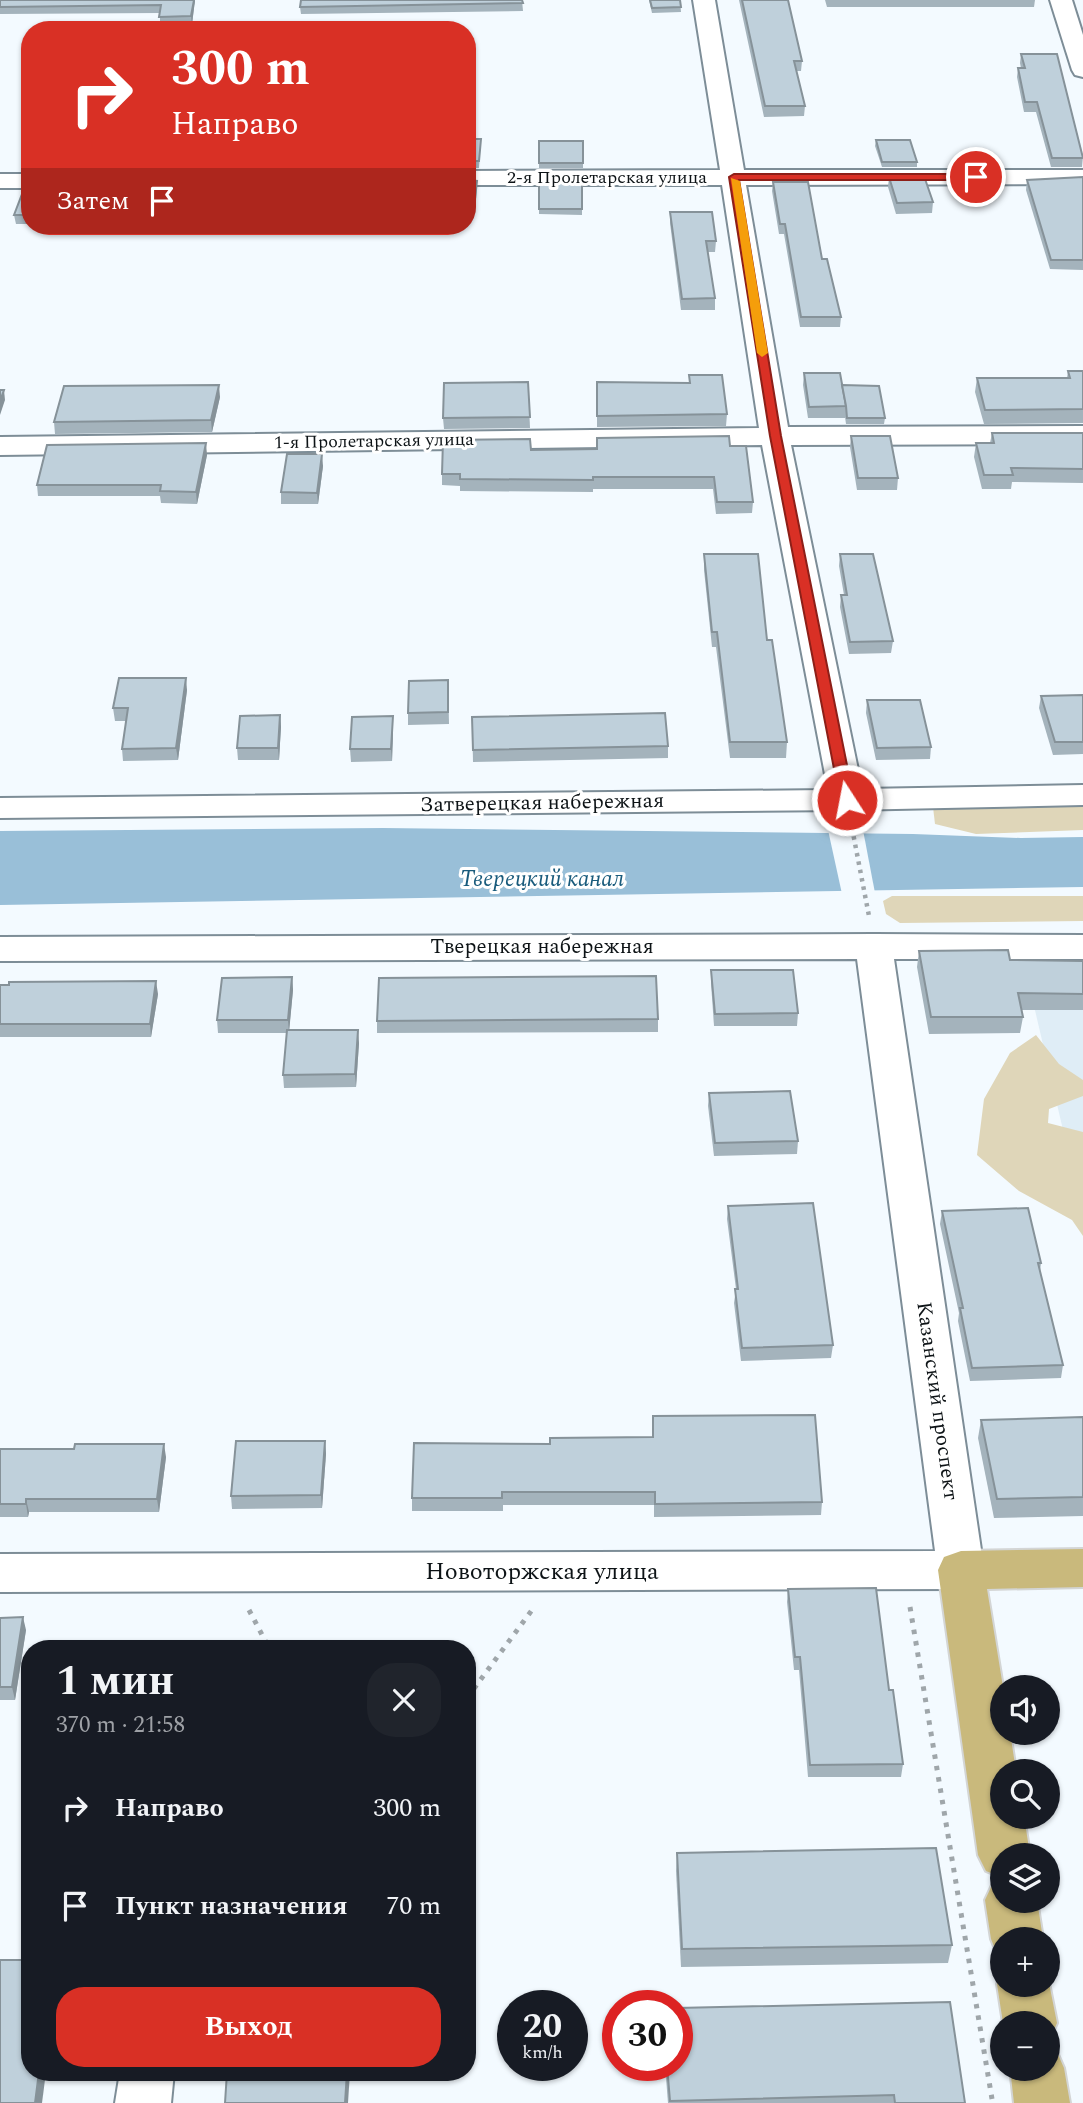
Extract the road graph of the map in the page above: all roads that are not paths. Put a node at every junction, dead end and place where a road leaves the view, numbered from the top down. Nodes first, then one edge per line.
1 (704, 0) edge
2 (1061, 0) edge
3 (1083, 70) edge
4 (734, 177) junction
5 (1083, 177) edge
6 (476, 178) edge
7 (0, 181) edge
8 (21, 181) edge
9 (1083, 435) edge
10 (775, 436) junction
11 (0, 446) edge
12 (1083, 795) edge
13 (847, 800) junction
14 (0, 808) edge
15 (874, 946) junction
16 (1083, 947) edge
17 (0, 949) edge
18 (1083, 1568) edge
19 (961, 1570) junction
20 (0, 1573) edge
21 (1002, 1843) edge
22 (146, 2081) edge
23 (1039, 2081) edge
24 (143, 2103) edge
25 (1042, 2103) edge

1 - 4 street
2 - 3 street
4 - 5 street, 2-я Пролетарская улица
4 - 6 street, 2-я Пролетарская улица
4 - 10 street
7 - 8 street
9 - 10 street, 1-я Пролетарская улица
10 - 11 street, 1-я Пролетарская улица
10 - 13 street
12 - 13 street, Затверецкая набережная
13 - 14 street, Затверецкая набережная
15 - 16 street, Тверецкая набережная
15 - 17 street, Тверецкая набережная
15 - 19 street, Казанский проспект
18 - 19 main road, Новоторжская улица
19 - 20 street, Новоторжская улица
19 - 21 main road, Казанский проспект
22 - 24 street
23 - 25 main road

